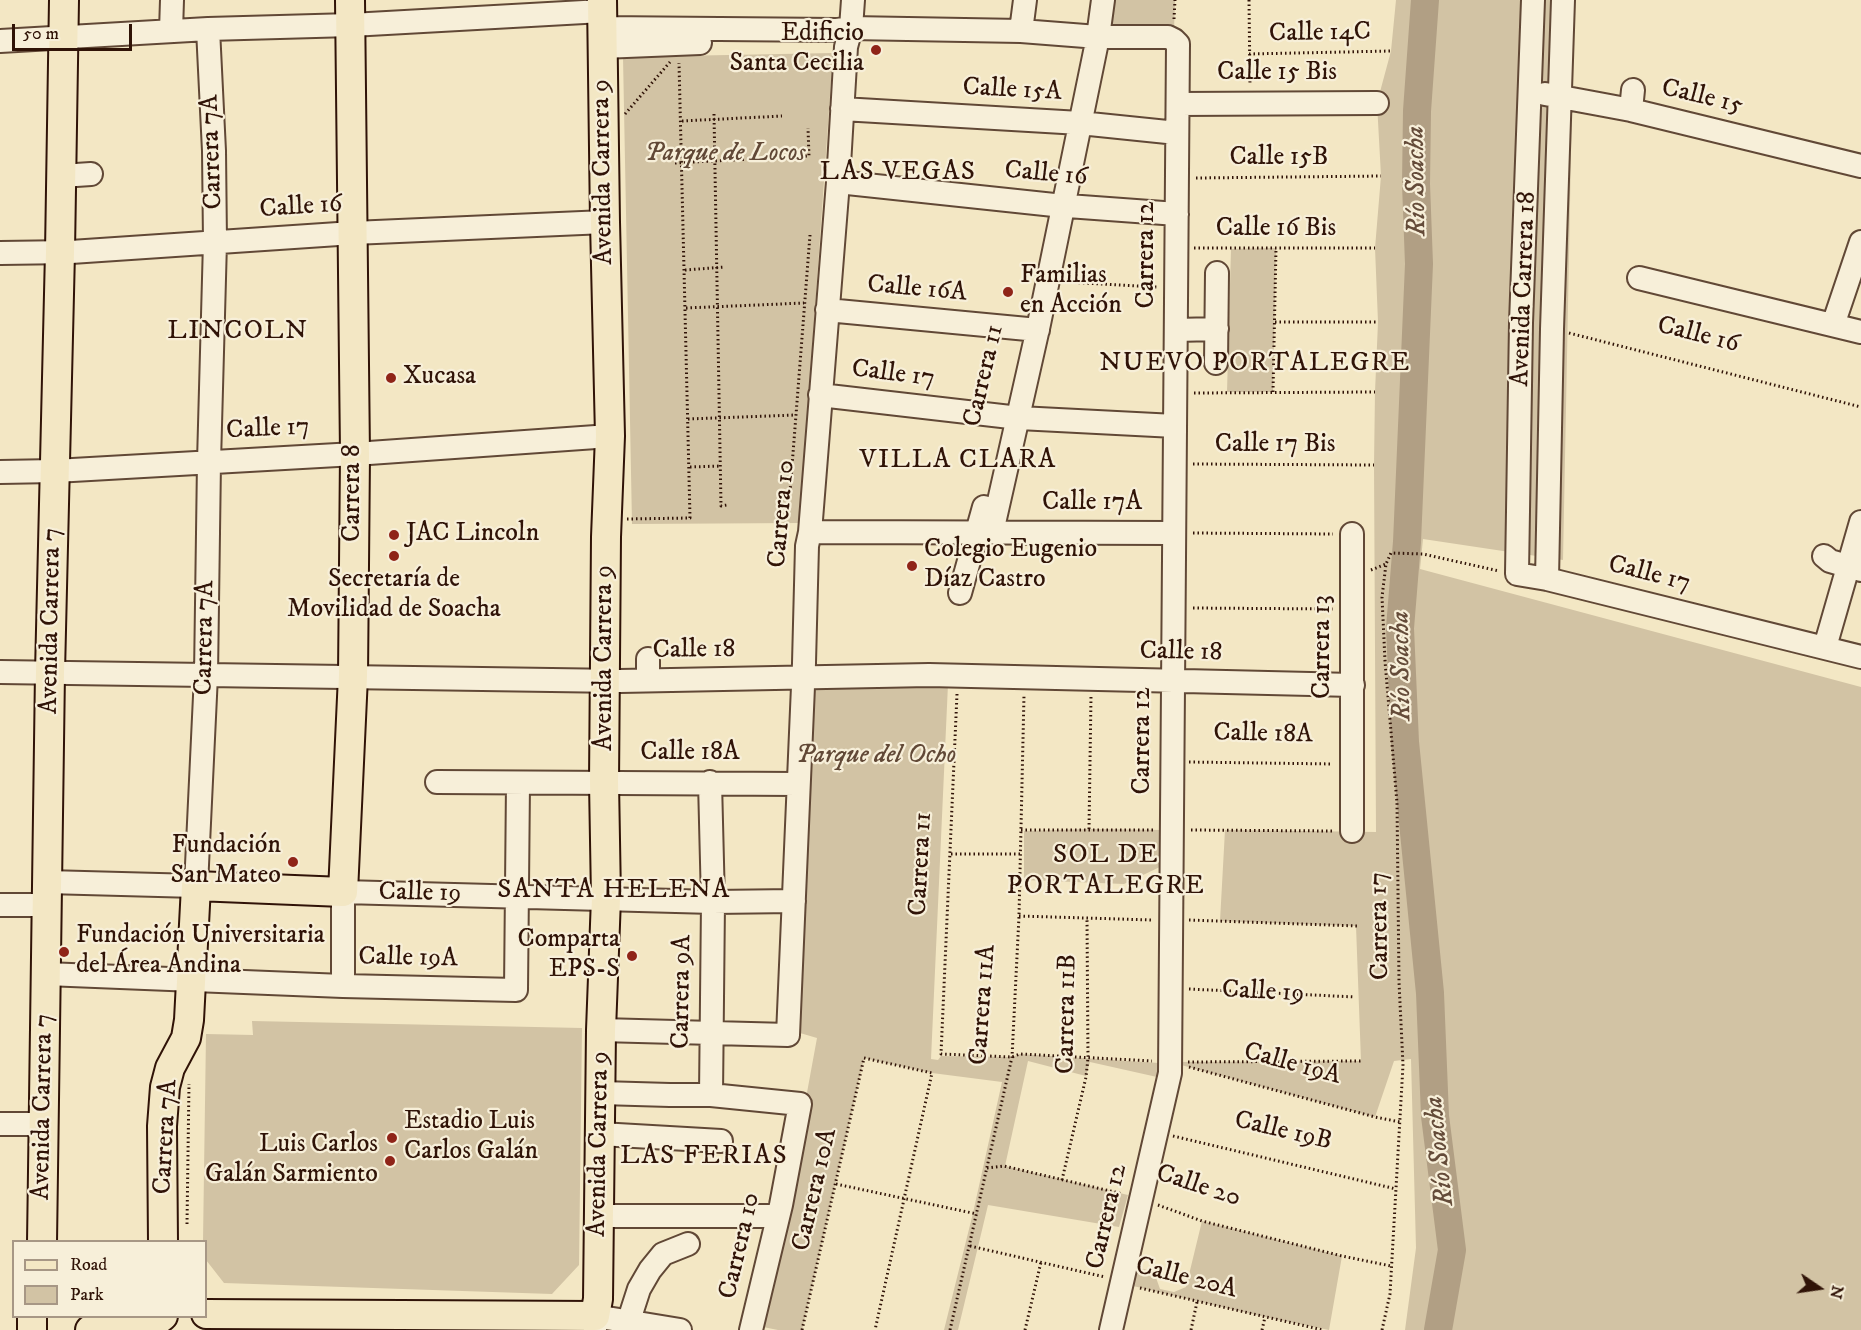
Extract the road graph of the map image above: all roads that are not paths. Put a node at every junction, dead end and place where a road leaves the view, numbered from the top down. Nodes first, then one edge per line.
1 (64, 0) edge
2 (172, 0) edge
3 (853, 0) edge
4 (1025, 0) edge
5 (1103, 0) edge
6 (1533, 0) edge
7 (1563, 0) edge
8 (350, 12) edge
9 (602, 21) edge
10 (851, 28) junction
11 (208, 29) junction
12 (171, 31) junction
13 (1021, 31) junction
14 (1098, 37) junction
15 (64, 39) junction
16 (0, 41) edge
17 (1529, 92) junction
18 (1560, 96) junction
19 (1377, 103) dead end
20 (1178, 104) junction
21 (842, 109) junction
22 (1080, 123) junction
23 (1177, 133) junction
24 (1861, 166) edge
25 (91, 174) dead end
26 (61, 176) junction
27 (838, 182) junction
28 (1059, 205) junction
29 (1177, 214) junction
30 (605, 222) junction
31 (354, 233) junction
32 (215, 242) junction
33 (1861, 242) edge
34 (60, 252) junction
35 (0, 253) edge
36 (1217, 273) dead end
37 (1639, 278) dead end
38 (827, 310) junction
39 (1833, 325) junction
40 (1216, 328) junction
41 (1032, 329) junction
42 (1176, 330) junction
43 (1861, 332) edge
44 (1216, 363) dead end
45 (820, 395) junction
46 (1012, 417) junction
47 (1175, 426) junction
48 (610, 436) junction
49 (355, 454) junction
50 (209, 462) junction
51 (55, 471) junction
52 (0, 472) edge
53 (1861, 522) edge
54 (810, 532) junction
55 (985, 532) junction
56 (1174, 533) junction
57 (1352, 534) road end
58 (1824, 556) dead end
59 (1854, 568) edge
60 (1516, 574) joint
61 (1547, 579) junction
62 (960, 593) dead end
63 (1825, 647) junction
64 (1861, 657) edge
65 (0, 672) edge
66 (50, 672) junction
67 (206, 675) junction
68 (353, 676) junction
69 (803, 677) junction
70 (606, 681) junction
71 (1173, 681) junction
72 (1353, 685) junction
73 (437, 782) dead end
74 (604, 782) junction
75 (710, 782) junction
76 (518, 783) junction
77 (798, 784) junction
78 (1352, 831) dead end
79 (196, 886) junction
80 (344, 892) junction
81 (47, 894) junction
82 (517, 896) junction
83 (606, 898) junction
84 (794, 901) junction
85 (713, 902) junction
86 (0, 904) edge
87 (46, 974) junction
88 (191, 980) junction
89 (343, 986) junction
90 (601, 1030) junction
91 (711, 1032) junction
92 (601, 1093) junction
93 (711, 1095) junction
94 (43, 1124) junction
95 (0, 1125) edge
96 (600, 1134) junction
97 (721, 1141) dead end
98 (599, 1216) junction
99 (778, 1216) junction
100 (175, 1236) edge
101 (42, 1240) edge
102 (688, 1244) dead end
103 (207, 1314) edge
104 (163, 1318) edge
105 (629, 1320) junction
106 (288, 1322) edge
107 (406, 1322) edge
108 (595, 1323) edge
109 (90, 1330) edge
110 (680, 1330) edge
111 (751, 1330) edge
112 (1111, 1330) edge

1 - 15 main road, Avenida Carrera 7
2 - 12 street
3 - 10 street, Carrera 10
4 - 13 street
5 - 14 street
6 - 17 street, Avenida Carrera 18
7 - 18 street, Avenida Carrera 18
8 - 9 street
8 - 11 street
8 - 31 main road, Carrera 8
9 - 10 street
9 - 30 main road, Avenida Carrera 9
10 - 13 street
10 - 21 street, Carrera 10
11 - 12 street
11 - 32 street, Carrera 7A
12 - 15 street
13 - 14 street
14 - 20 street, Carrera 12
14 - 22 street
15 - 16 street
15 - 26 main road, Avenida Carrera 7
17 - 18 street, Calle 15
17 - 60 street, Avenida Carrera 18
18 - 24 street, Calle 15
18 - 61 street, Avenida Carrera 18
19 - 20 street, Calle 15 Bis
20 - 23 street, Carrera 12
21 - 22 street, Calle 15A
21 - 27 street, Carrera 10
22 - 23 street, Calle 15A
22 - 28 street
23 - 29 street, Carrera 12
25 - 26 street
26 - 34 main road, Avenida Carrera 7
27 - 28 street, Calle 16
27 - 38 street, Carrera 10
28 - 29 street, Calle 16
28 - 41 street, Carrera 11
29 - 42 street, Carrera 12
30 - 31 street, Calle 16
30 - 48 main road, Avenida Carrera 9
31 - 32 street, Calle 16
31 - 49 main road, Carrera 8
32 - 34 street, Calle 16
32 - 50 street, Carrera 7A
33 - 39 street
34 - 35 street, Calle 16
34 - 51 main road, Avenida Carrera 7
36 - 40 street
37 - 39 street
38 - 41 street, Calle 16A
38 - 45 street, Carrera 10
39 - 43 street
40 - 42 street
40 - 44 street
41 - 46 street, Carrera 11
42 - 47 street, Carrera 12
45 - 46 street, Calle 17
45 - 54 street, Carrera 10
46 - 47 street, Calle 17
46 - 55 street, Carrera 11
47 - 56 street, Carrera 12
48 - 49 street, Calle 17
48 - 70 main road, Avenida Carrera 9
49 - 50 street, Calle 17
49 - 68 main road, Carrera 8
50 - 51 street, Calle 17
50 - 67 street, Carrera 7A
51 - 52 street, Calle 17
51 - 66 main road, Avenida Carrera 7
53 - 59 street
54 - 55 street, Calle 17A
54 - 69 street, Carrera 10
55 - 56 street, Calle 17A
55 - 62 street, Carrera 11
56 - 71 street, Carrera 12
57 - 72 street, Carrera 13
58 - 59 street
59 - 63 street
60 - 61 street, Calle 17
61 - 63 street, Calle 17
63 - 64 street, Calle 17
65 - 66 street, Calle 18
66 - 67 street, Calle 18
66 - 81 main road, Avenida Carrera 7
67 - 68 street, Calle 18
67 - 79 street, Carrera 7A
68 - 70 street, Calle 18
68 - 80 main road, Carrera 8
69 - 70 street, Calle 18
69 - 71 street, Calle 18
69 - 77 street, Carrera 10
70 - 74 main road, Avenida Carrera 9
71 - 72 street, Calle 18
71 - 112 street, Carrera 12
72 - 78 street, Carrera 13
73 - 76 street, Calle 18A
74 - 75 street, Calle 18A
74 - 76 street, Calle 18A
74 - 83 main road, Avenida Carrera 9
75 - 77 street, Calle 18A
75 - 85 street, Carrera 9A
76 - 82 street
77 - 84 street, Carrera 10
79 - 80 main road, Calle 19
79 - 81 street, Calle 19
79 - 88 main road, Carrera 7A
80 - 82 street, Calle 19
80 - 89 street, Carrera 8
81 - 86 street, Calle 19
81 - 87 main road, Avenida Carrera 7
82 - 83 street, Calle 19
82 - 89 street, Calle 19A
83 - 85 street, Calle 19
83 - 90 main road, Avenida Carrera 9
84 - 85 street, Calle 19
84 - 91 street, Carrera 10
85 - 91 street, Carrera 9A
87 - 88 street, Calle 19A
87 - 94 main road, Avenida Carrera 7
88 - 89 street, Calle 19A
88 - 100 main road, Carrera 7A
90 - 91 street
90 - 92 main road, Avenida Carrera 9
91 - 93 street, Carrera 9A
92 - 93 street
92 - 96 main road, Avenida Carrera 9
93 - 99 street, Carrera 10
94 - 95 street
94 - 101 main road, Avenida Carrera 7
96 - 97 street
96 - 98 main road, Avenida Carrera 9
98 - 99 street
98 - 108 main road, Avenida Carrera 9
99 - 111 street, Carrera 10
102 - 105 street
103 - 106 main road
104 - 109 main road
105 - 108 street
105 - 110 street
106 - 107 main road
107 - 108 main road

